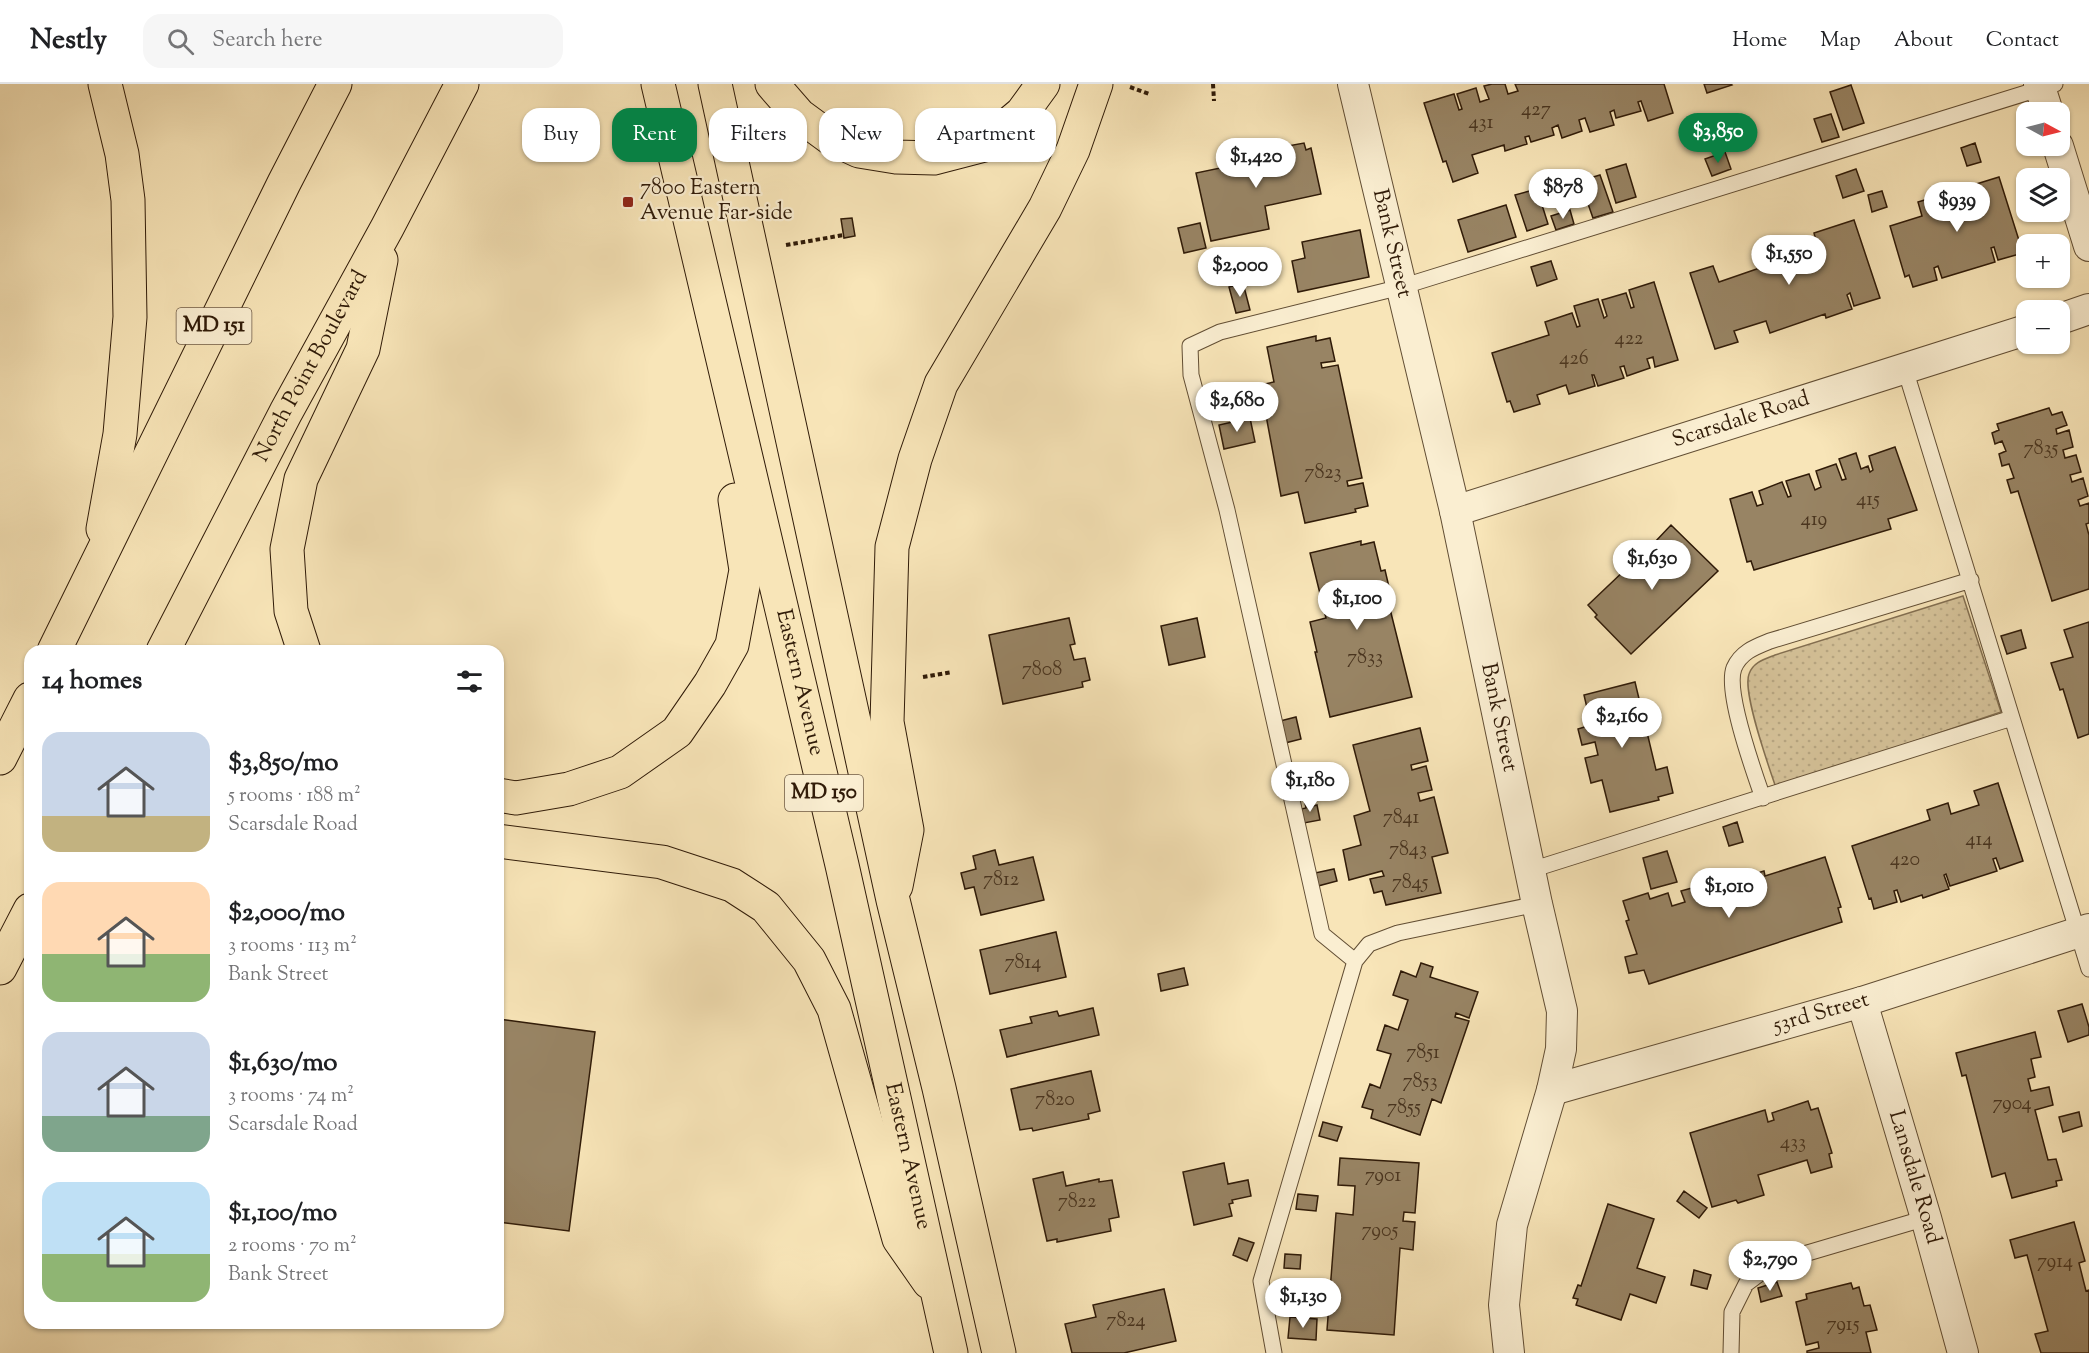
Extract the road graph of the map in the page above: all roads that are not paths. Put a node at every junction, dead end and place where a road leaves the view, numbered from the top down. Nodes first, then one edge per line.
1 (105, 84) edge
2 (335, 84) edge
3 (462, 84) edge
4 (658, 84) edge
5 (715, 84) edge
6 (772, 84) edge
7 (1043, 84) edge
8 (1353, 84) edge
9 (1111, 85) edge
10 (2046, 92) edge
11 (2061, 156) edge
12 (387, 228) junction
13 (692, 234) junction
14 (2089, 246) edge
15 (1401, 287) junction
16 (2089, 309) edge
17 (2070, 316) edge
18 (2016, 333) edge
19 (1905, 369) junction
20 (1455, 511) junction
21 (96, 569) junction
22 (1971, 580) junction
23 (57, 645) edge
24 (166, 645) edge
25 (302, 645) edge
26 (24, 711) edge
27 (2012, 718) junction
28 (0, 758) edge
29 (504, 796) edge
30 (1763, 798) junction
31 (504, 842) edge
32 (1531, 870) junction
33 (893, 900) junction
34 (1537, 904) junction
35 (24, 922) edge
36 (2084, 931) edge
37 (24, 941) edge
38 (1355, 961) junction
39 (2, 965) edge
40 (2089, 969) edge
41 (1862, 1002) junction
42 (1552, 1090) junction
43 (1926, 1218) junction
44 (939, 1298) junction
45 (951, 1353) edge
46 (999, 1353) edge
47 (1274, 1353) edge
48 (1509, 1353) edge
49 (1731, 1353) edge
50 (1963, 1353) edge

1 - 21 main road
2 - 21 main road, MD 151
3 - 12 main road, North Point Boulevard
4 - 13 main road, Eastern Avenue / MD 150
5 - 33 main road, Eastern Avenue / MD 150
6 - 7 main road
8 - 15 street, Bank Street
9 - 33 main road
10 - 15 lane
11 - 14 street
12 - 24 main road, North Point Boulevard
12 - 25 main road
13 - 29 main road
13 - 44 main road, Eastern Avenue / MD 150
15 - 20 street, Bank Street
15 - 38 lane
16 - 17 street
18 - 19 street, Scarsdale Road
19 - 20 street, Scarsdale Road
19 - 22 lane
20 - 32 street, Bank Street
21 - 23 main road, MD 151
22 - 27 lane
22 - 30 lane
26 - 28 main road
27 - 30 lane
27 - 36 lane
30 - 32 lane
31 - 44 main road
32 - 34 street, Bank Street
33 - 46 main road, Eastern Avenue / MD 150
34 - 38 lane
34 - 42 street, Bank Street
35 - 39 main road
36 - 40 lane
36 - 41 street, 53rd Street
37 - 39 main road
38 - 47 lane
41 - 42 street, 53rd Street
41 - 43 street, Lansdale Road
42 - 48 street, Bank Street
43 - 49 lane
43 - 50 street, Lansdale Road
44 - 45 main road, Eastern Avenue / MD 150

